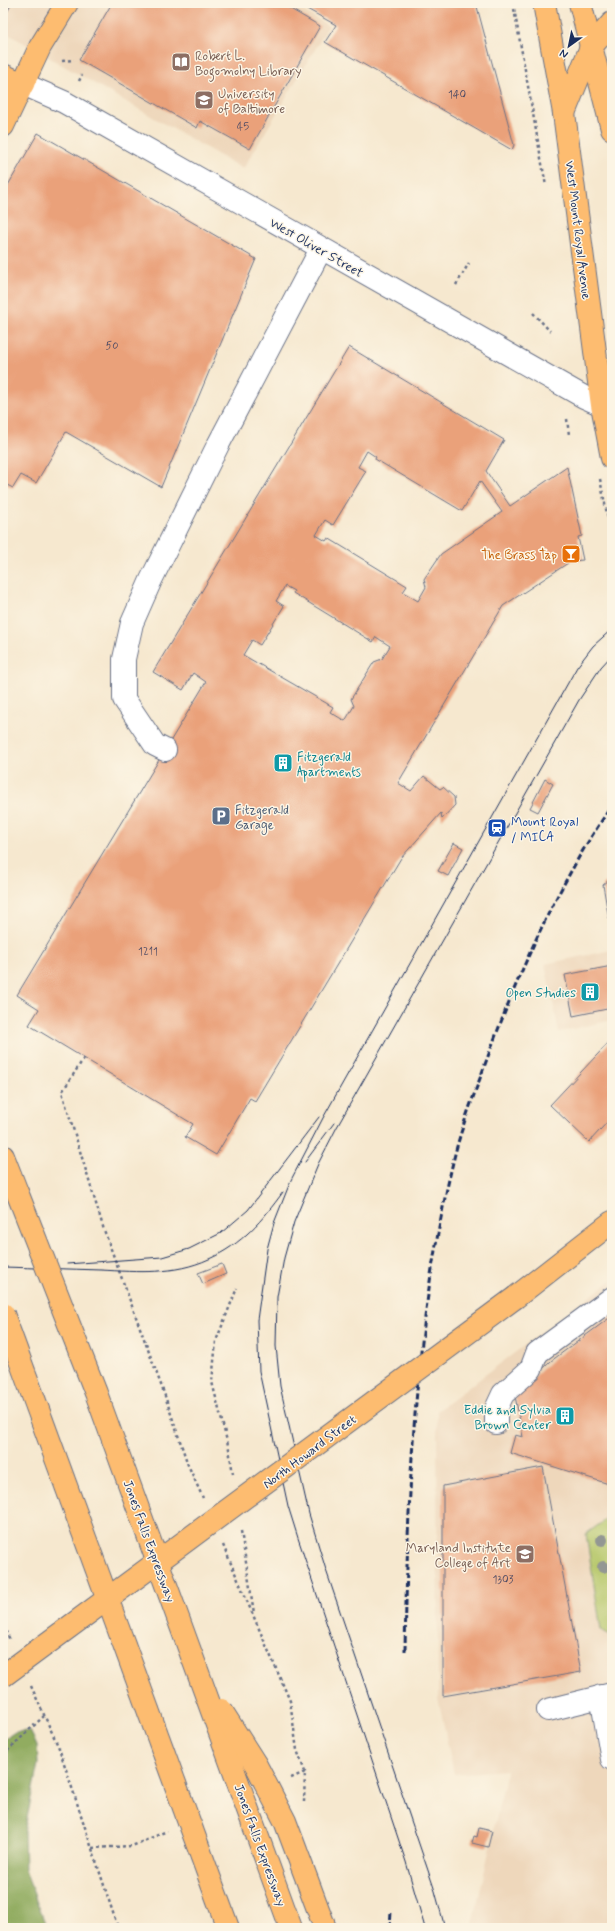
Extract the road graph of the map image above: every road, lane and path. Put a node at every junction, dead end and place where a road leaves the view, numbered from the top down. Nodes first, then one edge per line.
1 (66, 3) edge
2 (544, 3) edge
3 (580, 3) edge
4 (612, 23) edge
5 (591, 47) junction
6 (74, 60) dead end
7 (62, 61) dead end
8 (3, 75) edge
9 (23, 84) junction
10 (564, 113) junction
11 (3, 126) edge
12 (612, 129) edge
13 (321, 249) junction
14 (468, 263) dead end
15 (456, 285) dead end
16 (533, 313) dead end
17 (550, 331) dead end
18 (607, 404) edge
19 (567, 419) dead end
20 (569, 435) dead end
21 (612, 458) edge
22 (165, 750) dead end
23 (84, 1058) dead end
24 (3, 1156) edge
25 (612, 1222) edge
26 (237, 1288) dead end
27 (612, 1298) edge
28 (3, 1314) edge
29 (496, 1423) dead end
30 (234, 1480) dead end
31 (204, 1501) dead end
32 (241, 1526) dead end
33 (223, 1545) dead end
34 (254, 1617) junction
35 (3, 1625) edge
36 (12, 1646) dead end
37 (199, 1675) junction
38 (3, 1676) edge
39 (28, 1681) dead end
40 (606, 1695) edge
41 (548, 1710) dead end
42 (44, 1716) junction
43 (3, 1756) edge
44 (612, 1759) edge
45 (303, 1806) dead end
46 (118, 1928) edge
47 (228, 1928) edge
48 (292, 1928) edge
49 (325, 1928) edge

1 - 9 main road
2 - 10 main road, West Mount Royal Avenue
3 - 5 main road
4 - 5 main road
5 - 10 main road
5 - 12 main road
6 - 7 path
8 - 9 main road
9 - 11 main road
9 - 13 street, West Oliver Street
10 - 18 main road, West Mount Royal Avenue
13 - 18 street, West Oliver Street
13 - 22 street
14 - 15 path
16 - 17 path
18 - 21 main road, West Mount Royal Avenue
19 - 20 path
23 - 31 path
24 - 37 main road, Jones Falls Expressway, bridge
25 - 38 main road, North Howard Street, bridge
26 - 30 path
27 - 29 street
28 - 47 main road, bridge
32 - 34 path
33 - 34 path
34 - 45 path
35 - 36 path
37 - 48 main road, Jones Falls Expressway, bridge
37 - 49 main road, bridge
39 - 42 path
40 - 41 street
40 - 44 street
42 - 43 path
42 - 46 path

